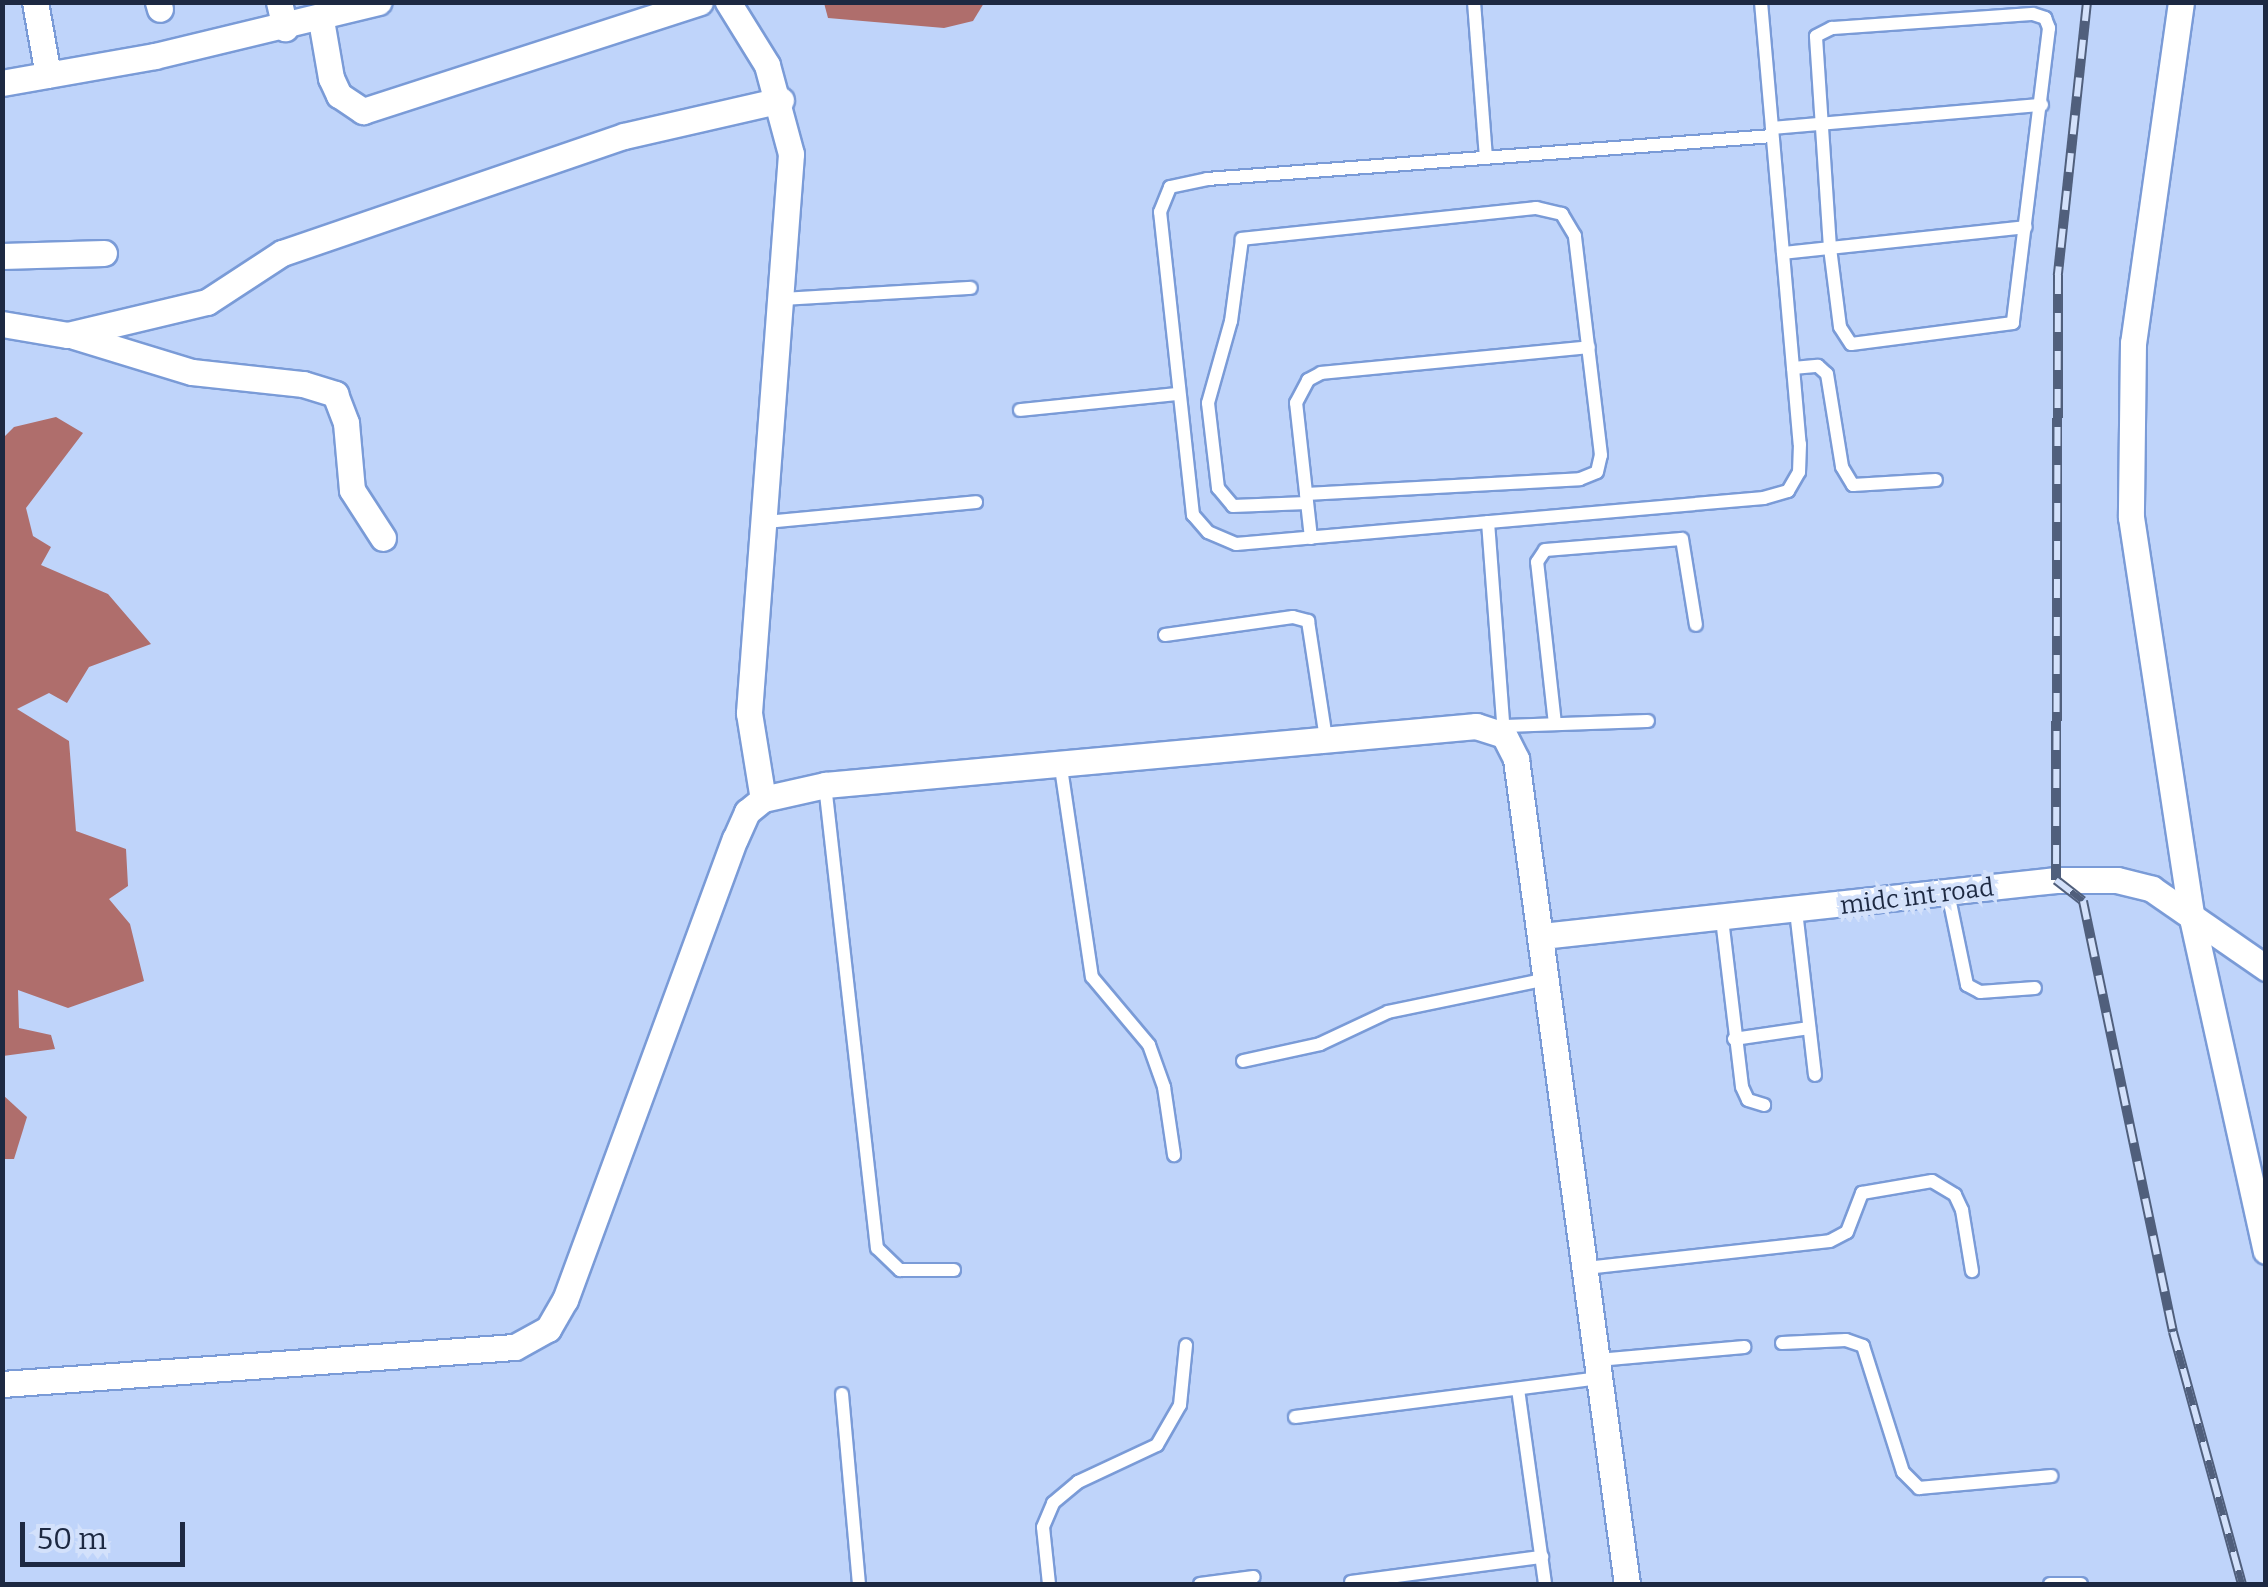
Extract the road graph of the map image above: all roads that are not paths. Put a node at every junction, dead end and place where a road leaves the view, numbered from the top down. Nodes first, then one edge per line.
1 (35, 2) edge
2 (379, 2) edge
3 (700, 2) edge
4 (728, 2) edge
5 (1474, 2) edge
6 (1760, 2) edge
7 (2181, 2) edge
8 (282, 15) edge
9 (321, 20) junction
10 (48, 74) junction
11 (2, 83) edge
12 (781, 100) junction
13 (2042, 104) junction
14 (1821, 124) junction
15 (1772, 132) junction
16 (1486, 158) junction
17 (2026, 227) junction
18 (1830, 248) junction
19 (104, 253) dead end
20 (1783, 253) junction
21 (2, 256) edge
22 (971, 288) dead end
23 (784, 299) junction
24 (2, 324) edge
25 (68, 334) junction
26 (1589, 346) junction
27 (1793, 368) junction
28 (1178, 394) junction
29 (1020, 410) dead end
30 (1936, 480) dead end
31 (1307, 498) junction
32 (976, 502) dead end
33 (766, 522) junction
34 (1488, 522) junction
35 (383, 538) dead end
36 (1311, 538) junction
37 (1696, 625) dead end
38 (1165, 634) dead end
39 (1648, 721) dead end
40 (1555, 724) junction
41 (1504, 731) junction
42 (1326, 739) junction
43 (1060, 761) junction
44 (825, 785) junction
45 (763, 800) junction
46 (1948, 893) junction
47 (1796, 912) junction
48 (2192, 918) junction
49 (1722, 919) junction
50 (1542, 936) junction
51 (2266, 968) edge
52 (1548, 979) junction
53 (2036, 988) dead end
54 (1809, 1028) junction
55 (1734, 1039) junction
56 (1243, 1061) dead end
57 (1815, 1075) dead end
58 (1764, 1106) dead end
59 (1174, 1155) dead end
60 (2266, 1251) edge
61 (1586, 1268) junction
62 (954, 1270) dead end
63 (1972, 1271) dead end
64 (1782, 1343) dead end
65 (1186, 1344) dead end
66 (1744, 1347) dead end
67 (1599, 1369) junction
68 (2, 1384) edge
69 (1518, 1388) junction
70 (842, 1394) dead end
71 (1295, 1418) dead end
72 (2051, 1476) dead end
73 (1542, 1557) junction
74 (1254, 1577) dead end
75 (1351, 1582) edge
76 (860, 1584) edge
77 (1049, 1584) edge
78 (1200, 1584) edge
79 (1545, 1584) edge
80 (1628, 1584) edge
81 (2050, 1584) edge
82 (2081, 1584) edge

1 - 10 street
2 - 9 street
3 - 9 street
4 - 12 street
5 - 16 lane
6 - 15 lane
7 - 48 street
8 - 9 street
8 - 10 street
10 - 11 street
12 - 23 street
12 - 25 street
13 - 14 lane
13 - 14 lane
13 - 17 lane
14 - 15 lane
14 - 18 lane
15 - 16 lane
15 - 20 lane
16 - 28 lane
17 - 18 lane
17 - 18 lane
18 - 20 lane
19 - 21 street
20 - 27 lane
22 - 23 lane
23 - 33 street
24 - 25 street
25 - 35 street
26 - 31 lane
26 - 31 lane
26 - 31 lane
27 - 30 lane
27 - 34 lane
28 - 29 lane
28 - 36 lane
31 - 36 lane
32 - 33 lane
33 - 45 street
34 - 36 lane
34 - 41 lane
37 - 40 lane
38 - 42 lane
39 - 40 lane
40 - 41 lane
41 - 42 street
41 - 50 street
42 - 43 street
43 - 44 street
43 - 59 lane
44 - 45 street
44 - 62 lane
45 - 68 street
46 - 47 street, midc int road
46 - 48 street, midc int road
46 - 53 lane
47 - 49 street, midc int road
47 - 54 lane
48 - 51 street, midc int road
48 - 60 street
49 - 50 street, midc int road
49 - 55 lane
50 - 52 street
52 - 56 lane
52 - 61 street
54 - 55 lane
54 - 57 lane
55 - 58 lane
61 - 63 lane
61 - 67 street
64 - 72 lane
65 - 77 lane
66 - 67 lane
67 - 69 lane
67 - 80 street
69 - 71 lane
69 - 73 lane
70 - 76 lane
73 - 75 lane
73 - 79 lane
74 - 78 lane
81 - 82 lane

